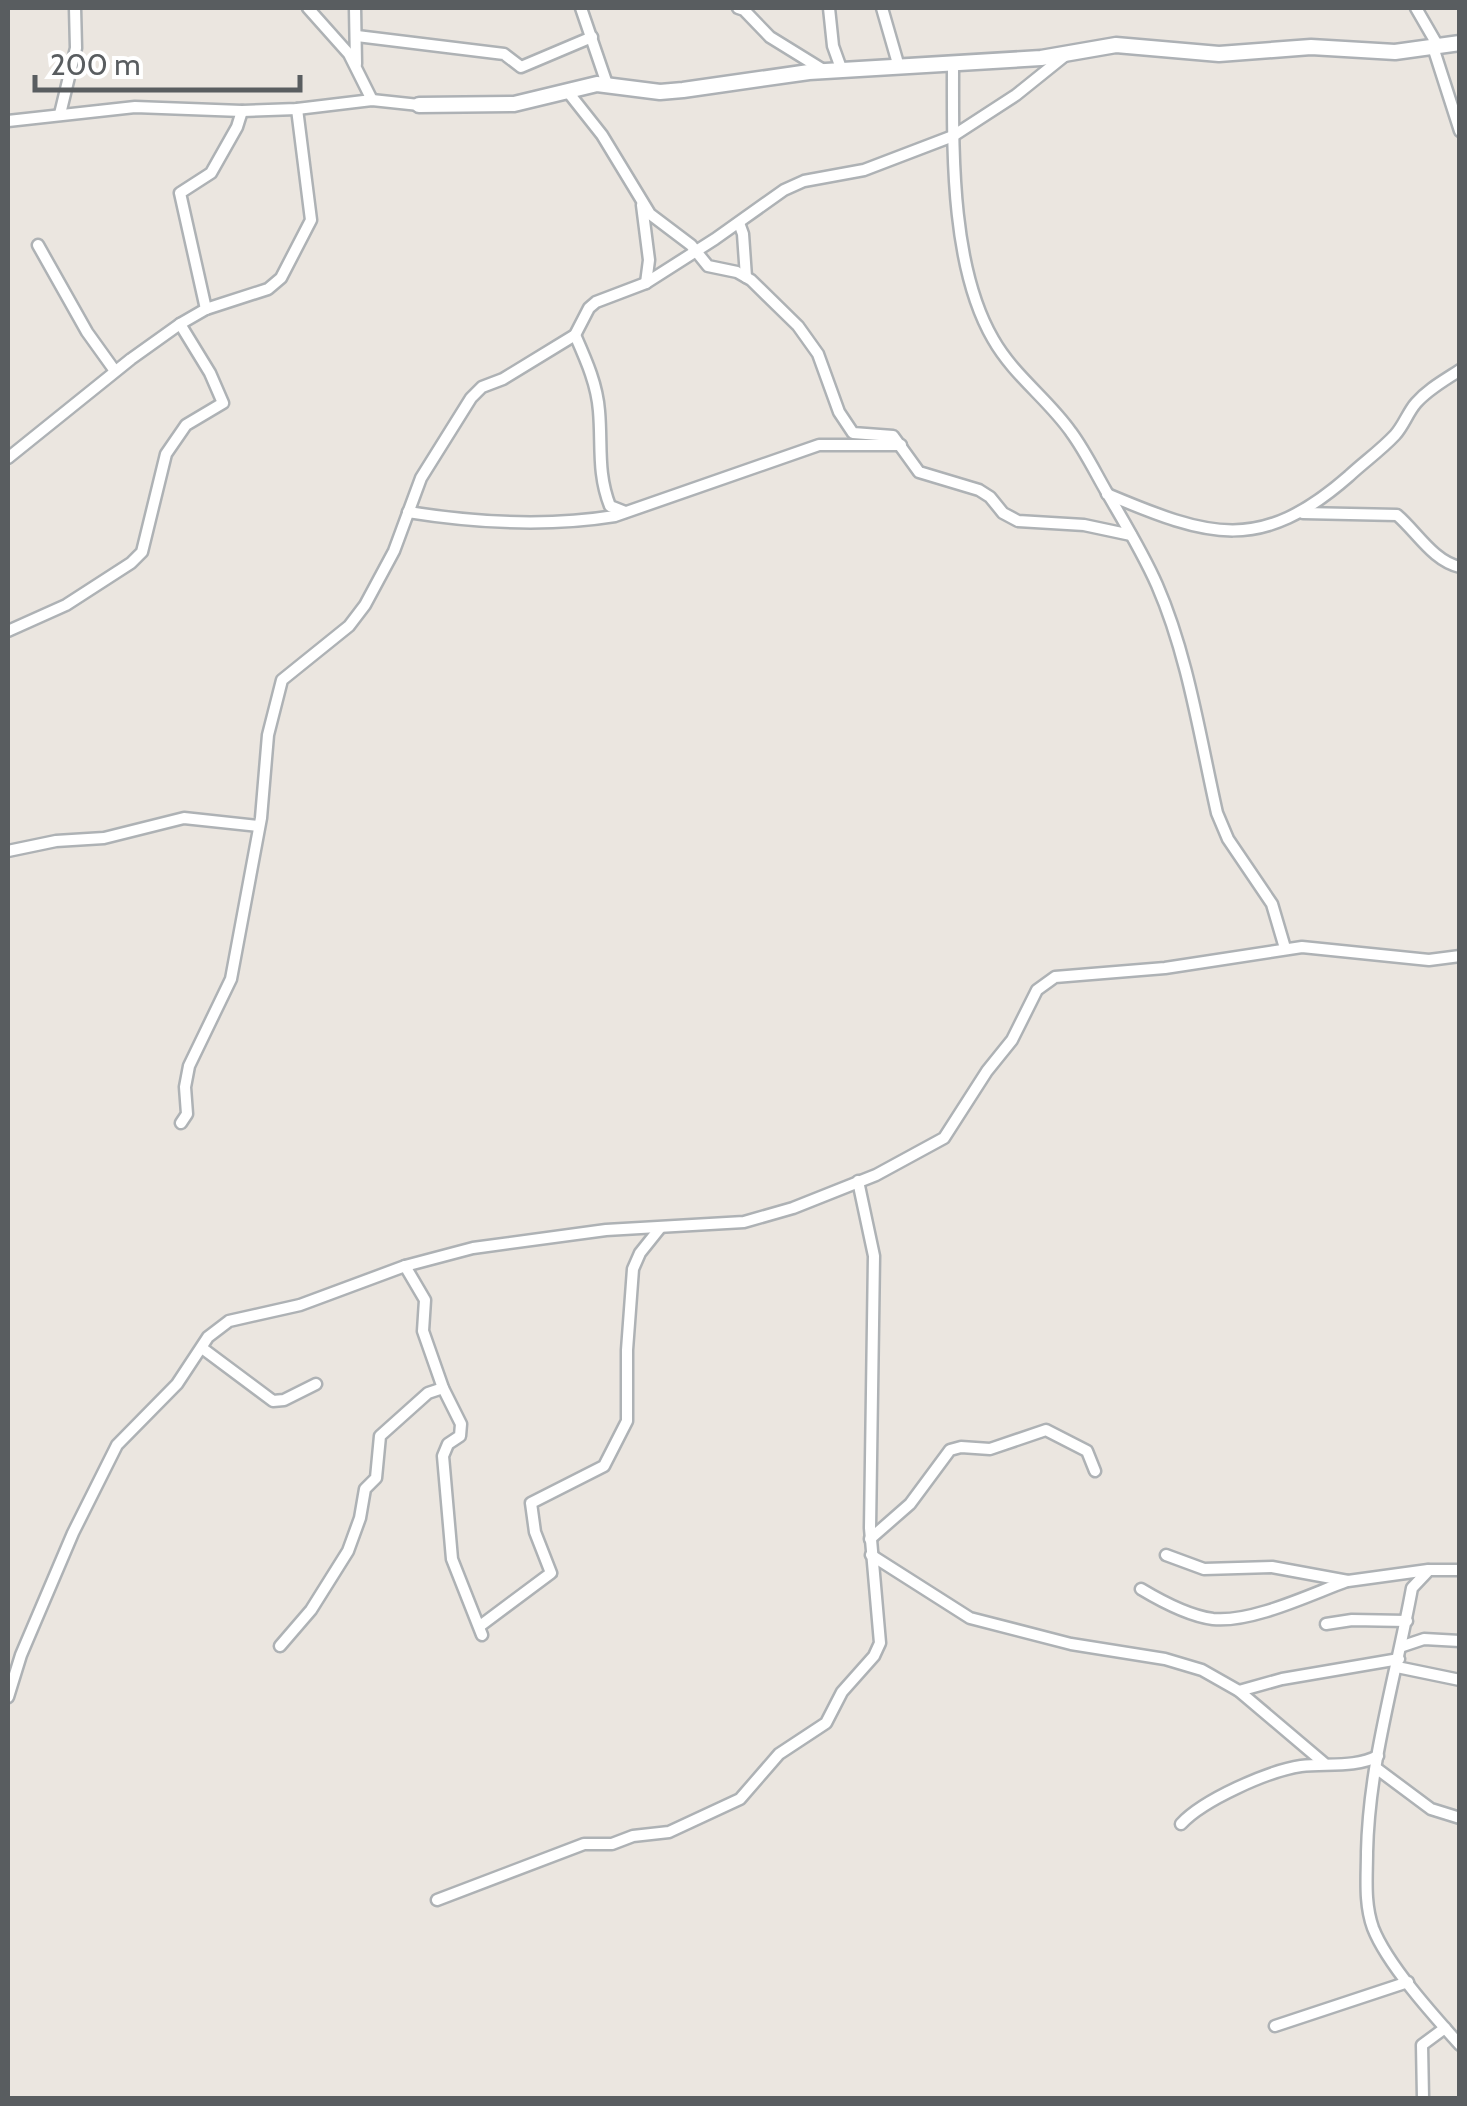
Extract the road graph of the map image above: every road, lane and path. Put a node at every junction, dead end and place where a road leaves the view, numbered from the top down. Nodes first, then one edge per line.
1 (75, 8) edge
2 (308, 8) edge
3 (356, 8) edge
4 (581, 8) edge
5 (738, 8) edge
6 (829, 8) edge
7 (882, 8) edge
8 (1416, 8) edge
9 (358, 36) junction
10 (592, 37) junction
11 (1460, 43) edge
12 (1436, 46) junction
13 (1068, 53) junction
14 (952, 64) junction
15 (356, 65) junction
16 (900, 67) junction
17 (842, 70) junction
18 (826, 72) junction
19 (608, 84) junction
20 (568, 92) junction
21 (372, 100) junction
22 (419, 104) joint
23 (297, 109) junction
24 (242, 110) junction
25 (60, 114) junction
26 (8, 121) edge
27 (1460, 132) edge
28 (953, 136) junction
29 (642, 205) junction
30 (739, 224) junction
31 (38, 245) dead end
32 (695, 250) junction
33 (746, 277) junction
34 (646, 282) junction
35 (206, 309) junction
36 (180, 324) junction
37 (575, 335) junction
38 (1460, 370) edge
39 (116, 371) junction
40 (901, 446) junction
41 (8, 458) edge
42 (1108, 494) junction
43 (408, 512) junction
44 (626, 512) junction
45 (1302, 513) junction
46 (1131, 536) junction
47 (1460, 567) edge
48 (8, 631) edge
49 (258, 826) junction
50 (8, 851) edge
51 (1284, 948) junction
52 (1460, 956) edge
53 (180, 1122) dead end
54 (858, 1181) junction
55 (660, 1228) junction
56 (405, 1266) junction
57 (202, 1348) junction
58 (316, 1384) dead end
59 (444, 1388) junction
60 (1095, 1470) dead end
61 (870, 1538) junction
62 (1166, 1554) dead end
63 (870, 1555) junction
64 (1430, 1570) junction
65 (1460, 1570) edge
66 (1348, 1580) junction
67 (1142, 1589) dead end
68 (1408, 1621) junction
69 (1326, 1624) dead end
70 (1429, 1639) junction
71 (1460, 1641) edge
72 (280, 1646) dead end
73 (1402, 1646) junction
74 (1398, 1663) junction
75 (1460, 1680) edge
76 (1239, 1692) junction
77 (8, 1698) edge
78 (1324, 1763) junction
79 (1377, 1765) junction
80 (1460, 1818) edge
81 (1182, 1824) dead end
82 (437, 1900) dead end
83 (1408, 1982) junction
84 (1276, 2026) dead end
85 (1445, 2028) junction
86 (1460, 2045) edge
87 (1423, 2098) edge

1 - 25 street
2 - 15 street
3 - 9 street
4 - 10 street
5 - 18 street
6 - 17 street
7 - 16 street
8 - 12 street
9 - 10 street
9 - 15 street
10 - 19 street
11 - 12 street
12 - 13 street
12 - 27 street
13 - 14 street
13 - 28 street
14 - 16 street
14 - 28 street
15 - 21 street
16 - 17 street
17 - 18 street
18 - 19 street
19 - 20 street
20 - 22 street
20 - 29 street
21 - 22 street
21 - 23 street
23 - 24 street
23 - 35 street
24 - 25 street
24 - 35 street
25 - 26 street
28 - 30 street
28 - 42 street
29 - 32 street
29 - 34 street
30 - 32 street
30 - 33 street
31 - 39 street
32 - 33 street
32 - 34 street
33 - 40 street
34 - 37 street
35 - 36 street
36 - 39 street
36 - 48 street
37 - 43 street
37 - 44 street
38 - 45 street
39 - 41 street
40 - 44 street
40 - 46 street
42 - 45 street
42 - 46 street
43 - 44 street
43 - 49 street
45 - 47 street
46 - 51 street
49 - 50 street
49 - 53 street
51 - 52 street
51 - 54 street
54 - 55 street
54 - 61 street
55 - 56 street
55 - 59 street
56 - 57 street
56 - 59 street
57 - 58 street
57 - 77 street
59 - 72 street
60 - 61 street
61 - 63 street
62 - 66 street
63 - 76 street
63 - 82 street
64 - 65 street
64 - 66 street
64 - 68 street
66 - 67 street
68 - 69 street
68 - 70 street
68 - 73 street
70 - 71 street
70 - 73 street
73 - 74 street
74 - 75 street
74 - 76 street
74 - 79 street
76 - 78 street
78 - 79 street
78 - 81 street
79 - 80 street
79 - 83 street
83 - 84 street
83 - 85 street
85 - 86 street
85 - 87 street

